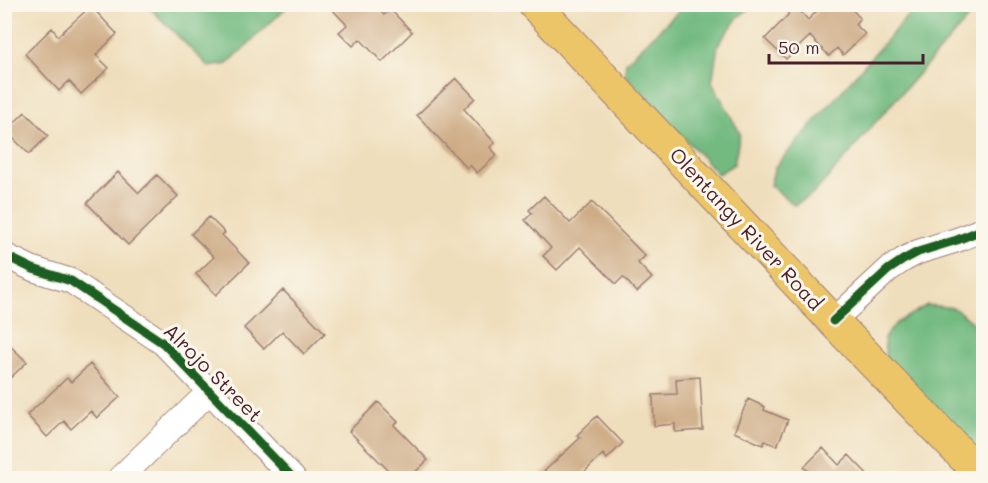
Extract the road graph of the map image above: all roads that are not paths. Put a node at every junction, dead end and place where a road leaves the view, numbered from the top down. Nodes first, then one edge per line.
1 (534, 4) edge
2 (984, 229) edge
3 (4, 255) edge
4 (833, 321) junction
5 (209, 392) junction
6 (120, 478) edge
7 (293, 478) edge
8 (984, 478) edge

1 - 4 main road, Olentangy River Road
2 - 4 street
3 - 5 street, Alrojo Street
4 - 8 main road, Olentangy River Road
5 - 6 street
5 - 7 street, Alrojo Street

